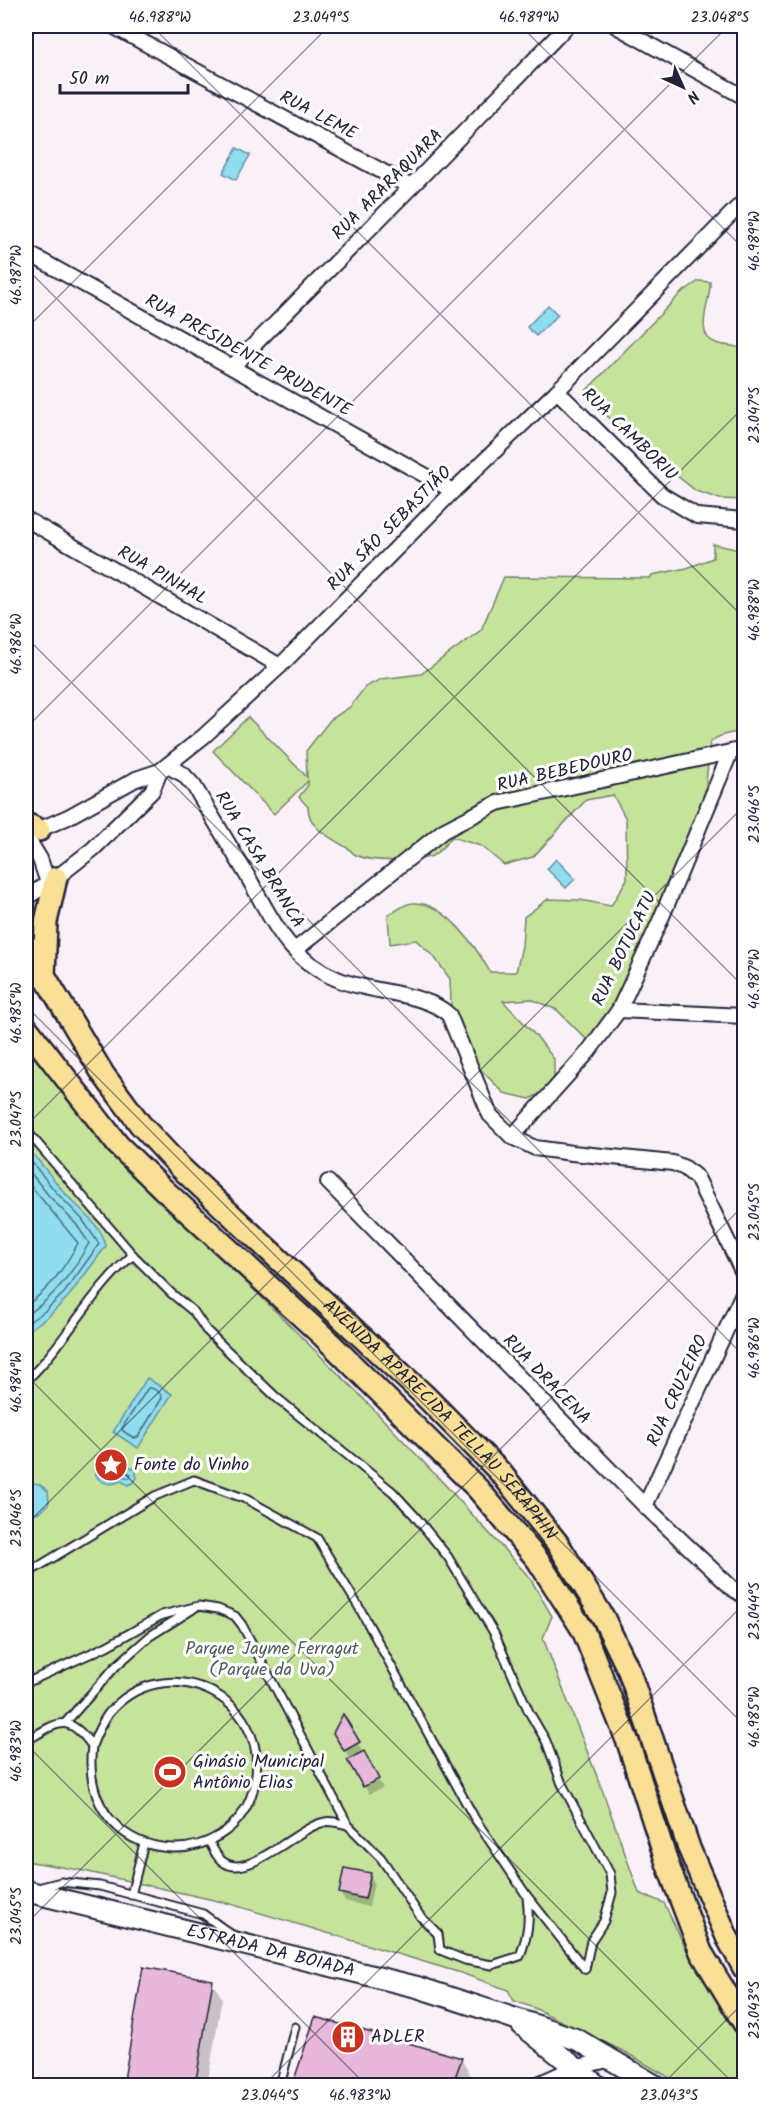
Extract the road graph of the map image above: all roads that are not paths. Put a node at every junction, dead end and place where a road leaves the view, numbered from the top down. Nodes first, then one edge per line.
1 (113, 26) edge
2 (567, 26) edge
3 (616, 26) edge
4 (744, 97) edge
5 (411, 187) junction
6 (744, 201) edge
7 (26, 252) edge
8 (232, 367) junction
9 (557, 391) junction
10 (453, 490) junction
11 (26, 519) edge
12 (744, 520) edge
13 (280, 666) junction
14 (744, 749) edge
15 (730, 753) junction
16 (163, 769) junction
17 (29, 831) edge
18 (52, 880) junction
19 (26, 897) edge
20 (26, 945) edge
21 (295, 950) junction
22 (44, 977) junction
23 (619, 1010) junction
24 (744, 1016) edge
25 (26, 1027) edge
26 (26, 1130) edge
27 (512, 1137) junction
28 (328, 1182) dead end
29 (133, 1255) junction
30 (744, 1275) edge
31 (744, 1291) edge
32 (26, 1381) edge
33 (645, 1506) junction
34 (26, 1574) edge
35 (744, 1596) edge
36 (199, 1605) junction
37 (26, 1683) edge
38 (66, 1722) junction
39 (26, 1741) edge
40 (92, 1746) junction
41 (348, 1825) junction
42 (209, 1841) junction
43 (144, 1843) junction
44 (26, 1891) edge
45 (131, 1894) junction
46 (527, 1896) junction
47 (246, 1945) junction
48 (744, 1968) edge
49 (515, 2020) junction
50 (744, 2023) edge
51 (295, 2027) dead end
52 (612, 2059) junction
53 (574, 2068) junction
54 (280, 2085) edge
55 (534, 2085) edge
56 (598, 2085) edge
57 (656, 2085) edge

1 - 5 street, RUA LEME
2 - 5 street, RUA ARARAQUARA
3 - 4 street
5 - 8 street, RUA ARARAQUARA
6 - 9 street, RUA SÃO SEBASTIÃO
7 - 8 street, RUA PRESIDENTE PRUDENTE
8 - 10 street, RUA PRESIDENTE PRUDENTE
9 - 10 street, RUA SÃO SEBASTIÃO
9 - 12 street, RUA CAMBORIU
10 - 13 street, RUA SÃO SEBASTIÃO
11 - 13 street, RUA PINHAL
13 - 16 street, RUA SÃO SEBASTIÃO
14 - 15 street, RUA BEBEDOURO
15 - 21 street, RUA BEBEDOURO
15 - 23 street, RUA BOTUCATU
16 - 17 street, RUA SÃO SEBASTIÃO
16 - 18 street
16 - 21 street, RUA CASA BRANCA
17 - 18 street
18 - 19 street
18 - 22 main road
20 - 22 main road, AVENIDA APARECIDA TELLAU SERAPHIN
21 - 27 street, RUA CASA BRANCA
22 - 48 main road, AVENIDA APARECIDA TELLAU SERAPHIN
23 - 24 street
23 - 27 street, RUA BOTUCATU
25 - 50 main road, AVENIDA APARECIDA TELLAU SERAPHIN
26 - 29 lane
27 - 30 street, RUA CASA BRANCA
28 - 33 street, RUA DRACENA
29 - 32 lane
29 - 46 lane
31 - 33 street, RUA CRUZEIRO
33 - 35 street, RUA DRACENA
34 - 46 lane
36 - 37 lane
36 - 38 lane
36 - 41 lane
38 - 39 lane
38 - 40 lane
40 - 42 lane
40 - 43 lane
41 - 42 lane
41 - 46 lane
42 - 43 lane
43 - 45 lane
44 - 45 lane
44 - 47 main road, ESTRADA DA BOIADA
45 - 47 lane
47 - 49 main road, ESTRADA DA BOIADA
49 - 52 main road, ESTRADA DA BOIADA
49 - 53 main road
51 - 54 lane
52 - 53 street
52 - 57 main road, ESTRADA DA BOIADA
53 - 55 street
53 - 56 main road

